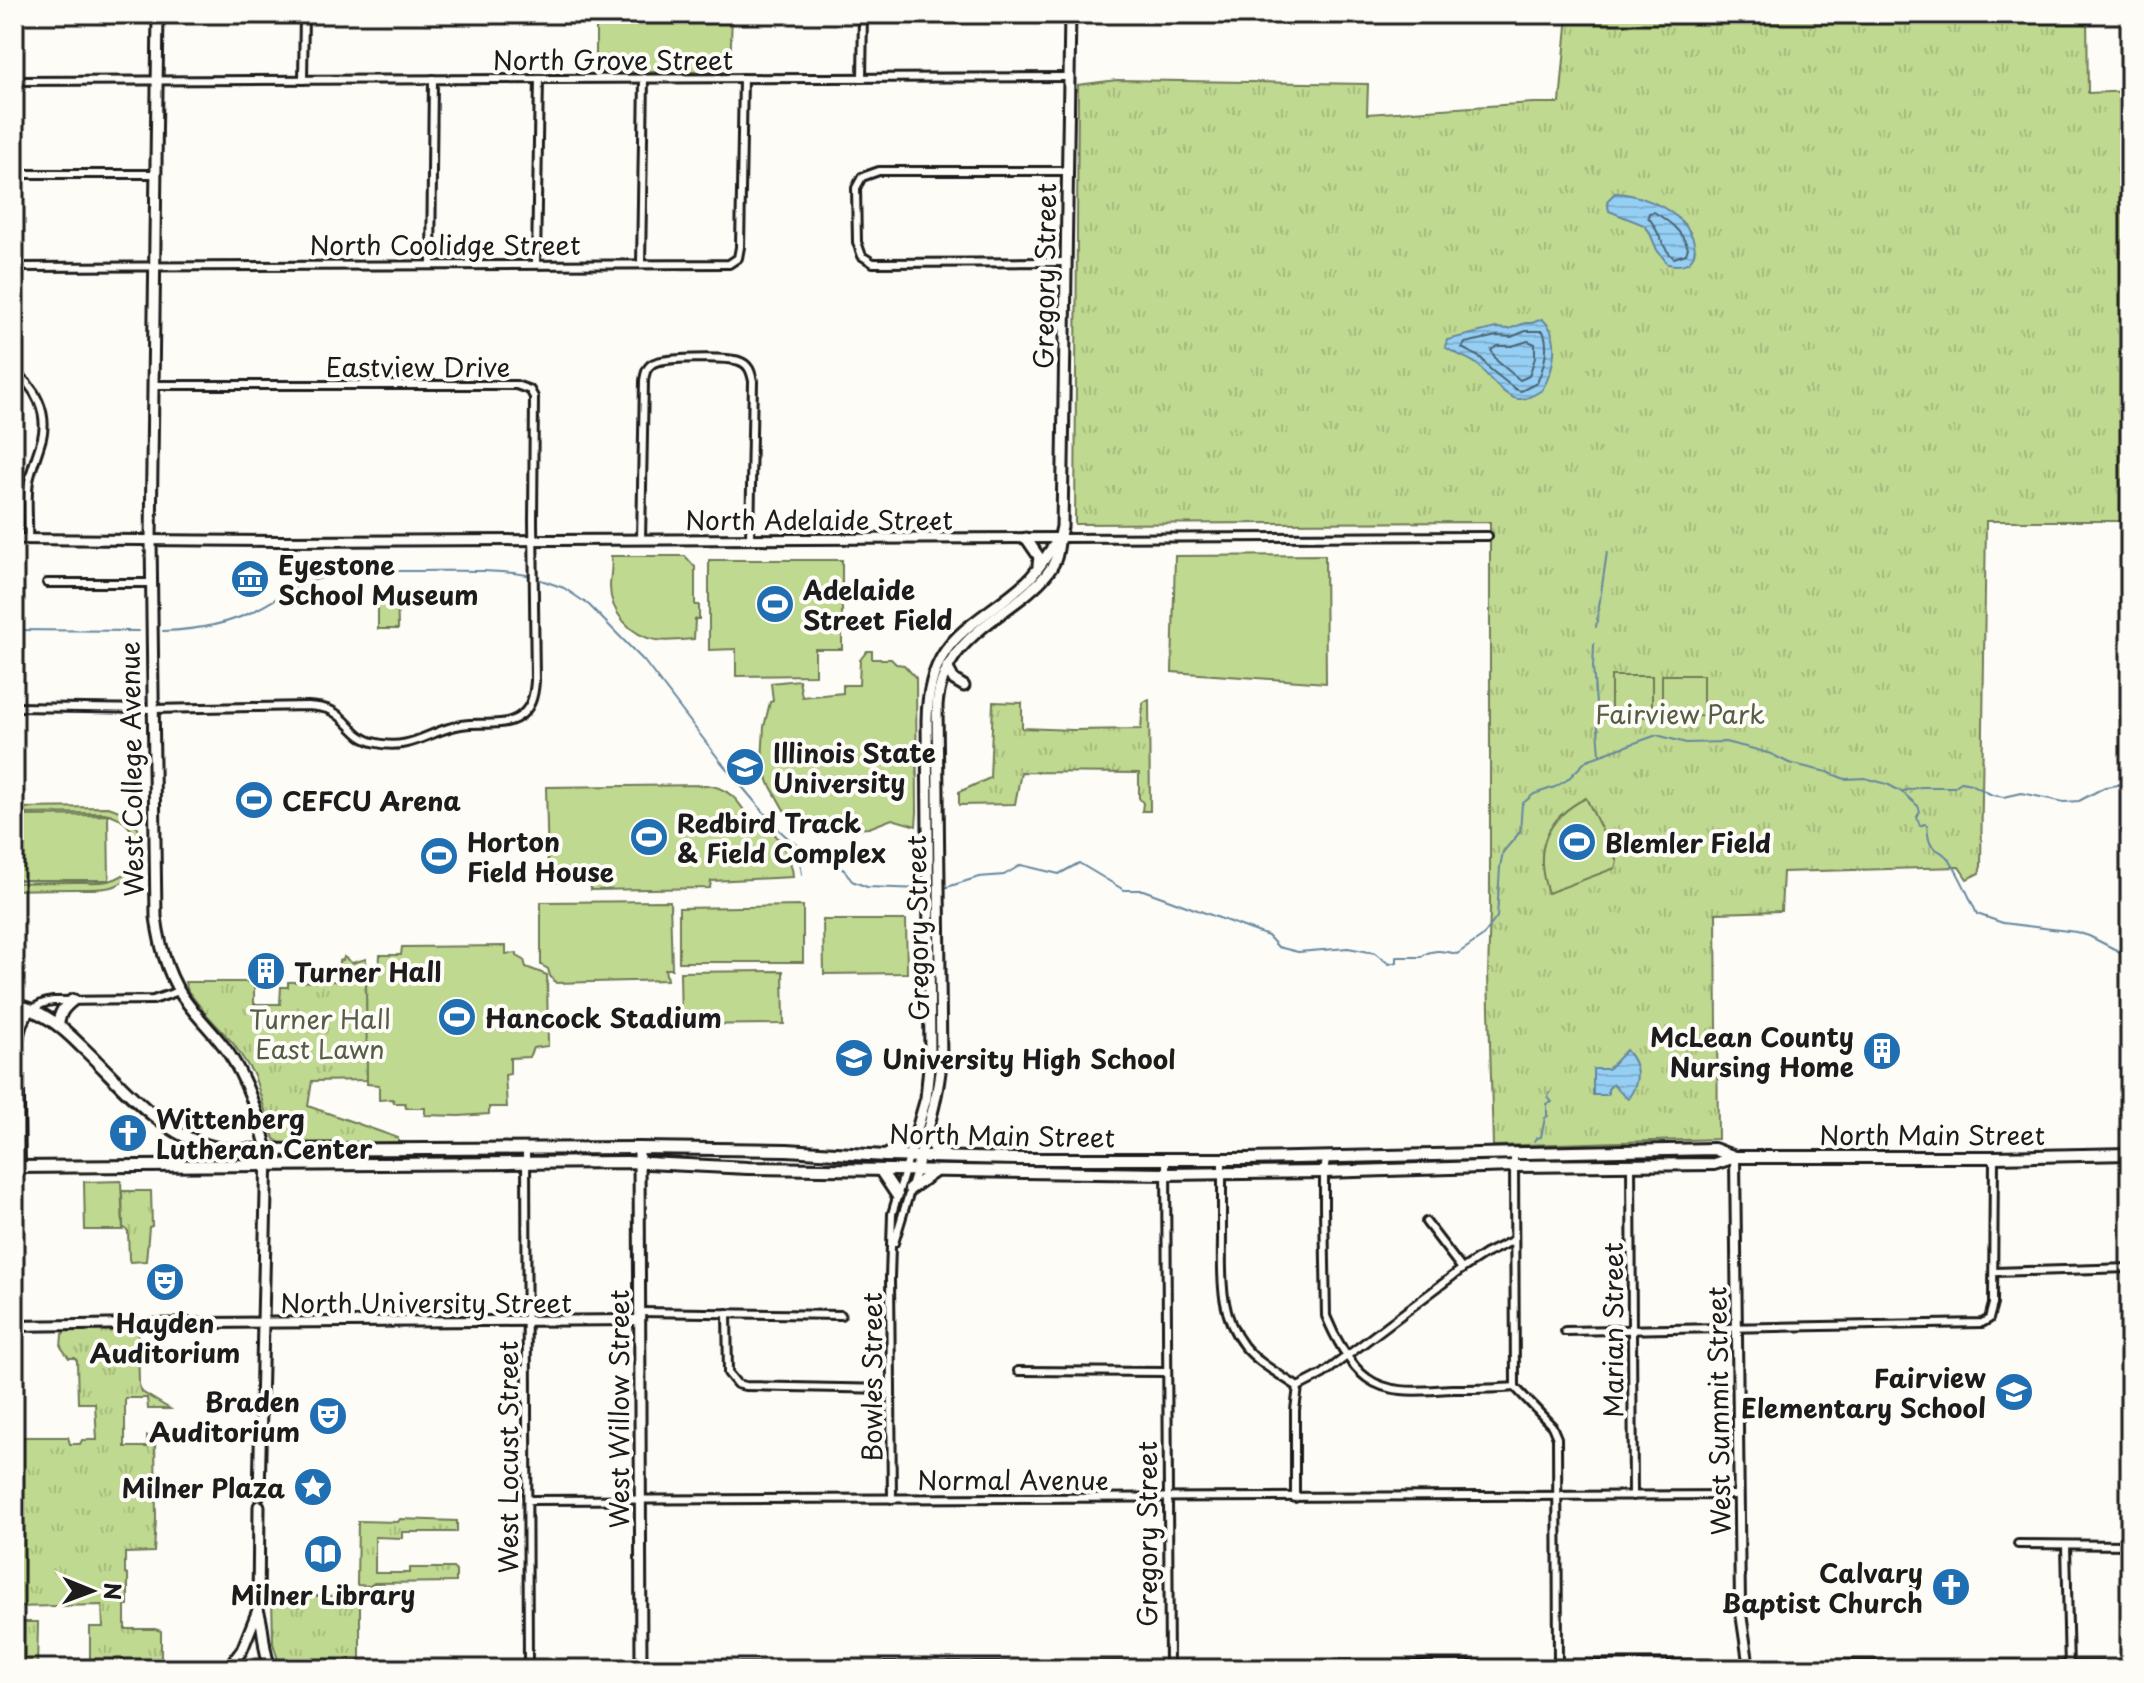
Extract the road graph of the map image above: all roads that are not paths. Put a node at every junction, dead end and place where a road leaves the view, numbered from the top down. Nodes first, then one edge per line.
1 (158, 14) edge
2 (304, 14) edge
3 (863, 14) edge
4 (1070, 14) edge
5 (1069, 77) junction
6 (644, 78) junction
7 (743, 78) junction
8 (862, 78) junction
9 (157, 79) junction
10 (433, 79) junction
11 (539, 79) junction
12 (303, 80) junction
13 (14, 81) edge
14 (1067, 171) junction
15 (14, 174) edge
16 (156, 174) junction
17 (1066, 262) junction
18 (431, 264) junction
19 (536, 264) junction
20 (641, 264) junction
21 (154, 265) junction
22 (14, 267) edge
23 (14, 373) edge
24 (153, 385) junction
25 (1488, 536) dead end
26 (1026, 538) junction
27 (1059, 538) junction
28 (14, 539) edge
29 (28, 539) junction
30 (151, 539) junction
31 (750, 539) junction
32 (534, 540) junction
33 (641, 540) junction
34 (1038, 568) junction
35 (47, 583) dead end
36 (151, 583) junction
37 (947, 667) junction
38 (964, 686) dead end
39 (14, 707) edge
40 (153, 709) junction
41 (179, 991) junction
42 (73, 1000) junction
43 (14, 1005) edge
44 (31, 1010) junction
45 (58, 1025) junction
46 (928, 1131) junction
47 (915, 1138) junction
48 (526, 1148) junction
49 (639, 1148) junction
50 (267, 1150) junction
51 (2130, 1154) edge
52 (885, 1156) junction
53 (914, 1157) junction
54 (947, 1157) junction
55 (1735, 1157) junction
56 (1994, 1157) junction
57 (1166, 1159) junction
58 (1222, 1159) junction
59 (1326, 1159) junction
60 (639, 1162) junction
61 (1514, 1162) junction
62 (527, 1163) junction
63 (267, 1164) junction
64 (1631, 1165) junction
65 (17, 1167) edge
66 (881, 1171) junction
67 (910, 1171) junction
68 (934, 1172) junction
69 (1324, 1172) junction
70 (1222, 1173) junction
71 (1166, 1174) junction
72 (910, 1189) junction
73 (897, 1195) junction
74 (1426, 1222) dead end
75 (1514, 1240) junction
76 (890, 1254) junction
77 (2130, 1268) edge
78 (1462, 1269) junction
79 (1994, 1272) junction
80 (727, 1313) junction
81 (841, 1315) dead end
82 (639, 1316) junction
83 (526, 1321) junction
84 (262, 1323) junction
85 (14, 1326) edge
86 (1737, 1328) junction
87 (1632, 1330) junction
88 (1565, 1331) dead end
89 (1348, 1355) junction
90 (1018, 1371) dead end
91 (1166, 1372) junction
92 (1298, 1387) junction
93 (1515, 1387) junction
94 (891, 1389) junction
95 (259, 1495) dead end
96 (1739, 1495) junction
97 (1633, 1496) junction
98 (1557, 1497) junction
99 (1295, 1498) junction
100 (641, 1499) junction
101 (892, 1499) junction
102 (1167, 1499) junction
103 (528, 1500) junction
104 (259, 1506) dead end
105 (2018, 1544) dead end
106 (2066, 1545) junction
107 (2130, 1545) edge
108 (258, 1610) junction
109 (1558, 1666) junction
110 (1429, 1667) edge
111 (1688, 1667) edge
112 (1749, 1667) edge
113 (2130, 1667) edge
114 (641, 1668) edge
115 (1169, 1668) edge
116 (2069, 1668) edge
117 (228, 1669) edge
118 (271, 1669) edge
119 (528, 1669) edge
120 (557, 1669) edge

1 - 9 main road, West College Avenue
2 - 12 street
3 - 8 street
4 - 5 main road, Gregory Street
5 - 8 street, North Grove Street
5 - 14 main road, Gregory Street
6 - 7 street, North Grove Street
6 - 11 street, North Grove Street
6 - 20 street
7 - 8 street, North Grove Street
7 - 20 street, North Coolidge Street
9 - 12 street, North Grove Street
9 - 13 street, North Grove Street
9 - 16 main road, West College Avenue
10 - 11 street, North Grove Street
10 - 12 street, North Grove Street
10 - 18 street
11 - 19 street
14 - 17 main road, Gregory Street
14 - 17 street
15 - 16 street
16 - 21 main road, West College Avenue
17 - 27 main road, Gregory Street
18 - 19 street, North Coolidge Street
18 - 21 street, North Coolidge Street
19 - 20 street, North Coolidge Street
21 - 22 street, North Coolidge Street
21 - 24 main road, West College Avenue
23 - 29 street
24 - 30 main road, West College Avenue
24 - 32 street, Eastview Drive
25 - 27 street, North Adelaide Street
26 - 27 street, North Adelaide Street
26 - 31 street, North Adelaide Street
26 - 34 main road
27 - 34 main road, Gregory Street
27 - 37 main road, Gregory Street
28 - 29 street, North Adelaide Street
29 - 30 street, North Adelaide Street
30 - 32 street, North Adelaide Street
30 - 36 main road, West College Avenue
31 - 33 street, North Adelaide Street
31 - 33 street
32 - 33 street, North Adelaide Street
32 - 40 street
34 - 47 main road, Gregory Street
35 - 36 street
36 - 40 main road, West College Avenue
37 - 38 main road
37 - 46 main road, Gregory Street
39 - 40 street
40 - 41 main road, West College Avenue
41 - 42 street
41 - 50 main road, West College Avenue
42 - 44 street
42 - 45 main road
43 - 44 main road, North Main Street
44 - 45 main road, North Main Street
44 - 65 street
45 - 50 main road, North Main Street
46 - 53 main road, Gregory Street
46 - 54 main road
47 - 52 main road
47 - 53 main road, Gregory Street
48 - 49 main road, North Main Street
48 - 50 main road, North Main Street
48 - 62 street, West Locust Street
49 - 52 main road, North Main Street
49 - 60 main road, West Willow Street
50 - 63 main road, West College Avenue
51 - 56 main road, North Main Street
52 - 53 main road, North Main Street
53 - 54 main road, North Main Street
53 - 67 main road, Gregory Street
54 - 57 main road, North Main Street
55 - 56 main road, North Main Street
55 - 59 main road, North Main Street
55 - 64 main road, North Main Street
55 - 86 street, West Summit Street
56 - 79 street
57 - 58 main road, North Main Street
57 - 71 street, Gregory Street
58 - 59 main road, North Main Street
58 - 70 street
59 - 69 street
60 - 62 main road, North Main Street
60 - 66 main road, North Main Street
60 - 82 main road, West Willow Street
61 - 64 main road, North Main Street
61 - 69 main road, North Main Street
61 - 75 street
62 - 63 main road, North Main Street
62 - 83 street, West Locust Street
63 - 65 main road, North Main Street
63 - 84 main road, West College Avenue
64 - 87 street, Marian Street
66 - 67 main road, North Main Street
66 - 73 main road
67 - 68 main road, North Main Street
67 - 72 street, Bowles Street
67 - 73 street, Bowles Street
68 - 71 main road, North Main Street
68 - 72 main road
69 - 70 main road, North Main Street
69 - 89 street
70 - 71 main road, North Main Street
70 - 92 street
71 - 91 street, Gregory Street
72 - 76 street, Bowles Street
73 - 76 street, Bowles Street
74 - 78 street
75 - 78 street
75 - 93 street
76 - 94 street, Bowles Street
77 - 79 street
78 - 89 street
79 - 86 street
80 - 81 street, North University Street
80 - 82 street, North University Street
80 - 94 street
82 - 83 street, North University Street
82 - 100 main road, West Willow Street
83 - 84 street, North University Street
83 - 103 street, West Locust Street
84 - 85 street, North University Street
84 - 95 main road, West College Avenue
86 - 87 street
86 - 96 street, West Summit Street
87 - 88 street
87 - 97 street, Marian Street
89 - 92 street
89 - 93 street
90 - 91 street
91 - 102 street, Gregory Street
92 - 99 street
93 - 98 street
94 - 101 street, Bowles Street
96 - 97 street, Normal Avenue
96 - 112 street, West Summit Street
97 - 98 street, Normal Avenue
98 - 99 street, Normal Avenue
98 - 109 street
99 - 102 street, Normal Avenue
100 - 101 street, Normal Avenue
100 - 103 street, Normal Avenue
100 - 114 main road, West Willow Street
101 - 102 street, Normal Avenue
102 - 115 street, Gregory Street
103 - 119 street, West Locust Street
104 - 108 main road
105 - 106 street
106 - 107 street
106 - 116 street
108 - 117 main road
108 - 118 main road
109 - 110 street
109 - 111 street
110 - 115 street
111 - 112 street
112 - 116 street
113 - 116 street
114 - 115 street
114 - 120 street

